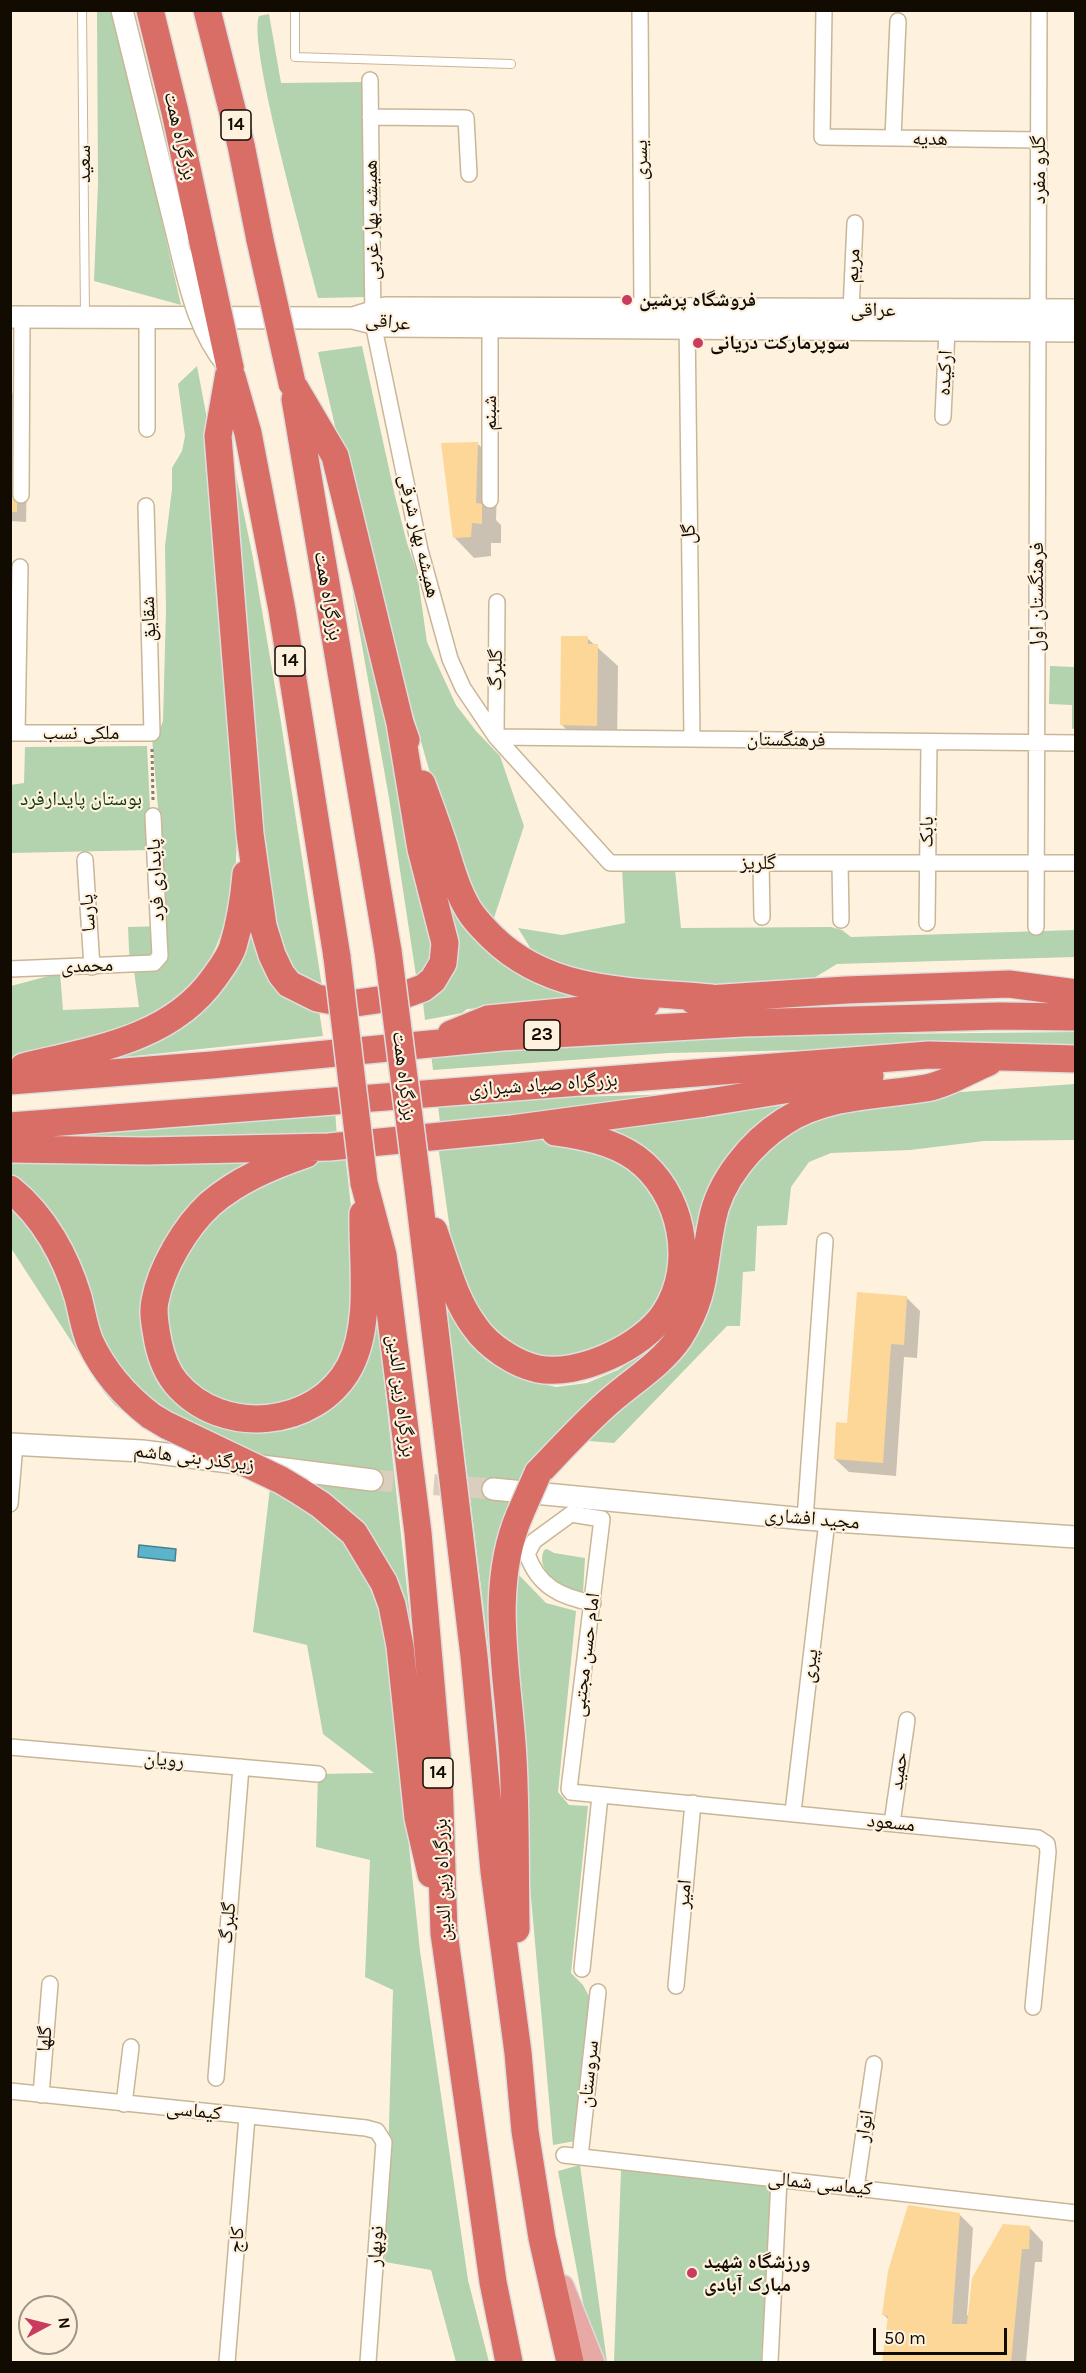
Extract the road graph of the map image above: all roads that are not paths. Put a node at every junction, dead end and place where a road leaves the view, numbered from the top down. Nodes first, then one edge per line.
1 (82, 10) edge
2 (122, 10) edge
3 (150, 10) edge
4 (207, 10) edge
5 (296, 10) edge
6 (640, 10) edge
7 (824, 10) edge
8 (1039, 10) edge
9 (898, 21) dead end
10 (511, 64) dead end
11 (370, 80) dead end
12 (370, 117) junction
13 (893, 138) junction
14 (1039, 140) junction
15 (469, 174) dead end
16 (855, 223) dead end
17 (642, 309) junction
18 (851, 310) junction
19 (1076, 310) edge
20 (16, 317) edge
21 (86, 317) junction
22 (373, 317) junction
23 (147, 318) junction
24 (687, 319) junction
25 (1038, 320) junction
26 (490, 326) junction
27 (947, 330) junction
28 (1076, 331) edge
29 (230, 367) junction
30 (292, 383) junction
31 (943, 417) dead end
32 (147, 429) dead end
33 (21, 495) dead end
34 (490, 500) dead end
35 (146, 506) dead end
36 (20, 567) dead end
37 (497, 602) dead end
38 (400, 723) junction
39 (152, 732) joint
40 (14, 733) edge
41 (496, 737) junction
42 (692, 739) junction
43 (929, 742) junction
44 (1036, 743) junction
45 (1076, 743) edge
46 (153, 816) road end
47 (250, 834) junction
48 (85, 860) dead end
49 (761, 863) junction
50 (840, 863) junction
51 (927, 863) junction
52 (1035, 863) junction
53 (1076, 863) edge
54 (762, 917) dead end
55 (841, 920) dead end
56 (927, 923) dead end
57 (1036, 927) dead end
58 (160, 956) joint
59 (92, 967) junction
60 (10, 969) edge
61 (1076, 978) edge
62 (1009, 984) junction
63 (1076, 993) edge
64 (711, 998) junction
65 (1076, 1017) edge
66 (428, 1043) junction
67 (996, 1059) junction
68 (1076, 1059) edge
69 (10, 1070) edge
70 (10, 1081) edge
71 (10, 1126) edge
72 (512, 1129) junction
73 (329, 1147) junction
74 (10, 1149) edge
75 (364, 1183) junction
76 (418, 1188) junction
77 (10, 1189) edge
78 (825, 1241) dead end
79 (13, 1444) edge
80 (372, 1479) tunnel mouth
81 (544, 1483) junction
82 (493, 1489) tunnel mouth
83 (10, 1504) edge
84 (805, 1519) junction
85 (827, 1521) junction
86 (1076, 1537) edge
87 (593, 1603) junction
88 (907, 1720) dead end
89 (10, 1747) edge
90 (241, 1767) junction
91 (318, 1774) dead end
92 (570, 1791) joint
93 (600, 1796) junction
94 (693, 1803) junction
95 (793, 1812) junction
96 (892, 1823) junction
97 (444, 1933) junction
98 (582, 1969) dead end
99 (50, 1984) dead end
100 (676, 1986) dead end
101 (598, 1992) dead end
102 (1033, 2007) dead end
103 (131, 2047) dead end
104 (518, 2053) junction
105 (874, 2064) dead end
106 (216, 2078) dead end
107 (10, 2091) edge
108 (41, 2095) junction
109 (124, 2104) junction
110 (247, 2117) junction
111 (377, 2131) joint
112 (564, 2155) dead end
113 (580, 2157) junction
114 (779, 2180) junction
115 (855, 2188) junction
116 (1076, 2213) edge
117 (542, 2238) junction
118 (227, 2362) edge
119 (368, 2362) edge
120 (509, 2362) edge
121 (570, 2362) edge
122 (592, 2362) edge
123 (771, 2362) edge

1 - 21 lane, سعید
2 - 29 main road, bridge
3 - 29 highway, بزرگراه همت / 14, bridge
4 - 30 highway, بزرگراه همت / 14, bridge
5 - 10 lane
6 - 17 street, یسری
7 - 13 street, هدیه
8 - 14 street, گلرو مفرد
9 - 13 street
11 - 12 street, همیشه بهار غربی
12 - 15 street
12 - 22 street, همیشه بهار غربی
13 - 14 street, هدیه
14 - 25 street, گلرو مفرد
16 - 18 street, مریم
17 - 22 main road, عراقی
17 - 24 main road, عراقی
18 - 24 main road, عراقی
18 - 25 main road, عراقی
19 - 25 main road, عراقی
20 - 21 main road, عراقی
20 - 33 street
21 - 23 main road, عراقی
22 - 23 main road, عراقی
22 - 26 main road, عراقی
22 - 41 street, همیشه بهار شرقی
23 - 32 street
24 - 26 main road, عراقی
24 - 27 main road, عراقی
24 - 42 street, گل
25 - 27 main road, عراقی
25 - 28 main road, عراقی
25 - 44 street, فرهنگستان اول
26 - 34 street, شبنم
27 - 31 street, ارکیده
29 - 47 highway
29 - 75 highway, بزرگراه همت / 14, bridge
30 - 38 highway
30 - 76 highway, بزرگراه همت / 14, bridge
35 - 39 street, شقایق
36 - 40 street
37 - 41 street, گلبرگ
38 - 47 highway
38 - 64 highway
39 - 40 street, ملکی نسب
41 - 42 street, فرهنگستان
41 - 49 street, گلریز
42 - 43 street, فرهنگستان
43 - 44 street, فرهنگستان
43 - 51 street, بابک
44 - 45 street, فرهنگستان
44 - 52 street, فرهنگستان اول
46 - 58 street, پایداری فرد
47 - 69 highway
48 - 59 street, پارسا
49 - 50 street, گلریز
49 - 54 street
50 - 51 street, گلریز
50 - 55 street
51 - 52 street, گلریز
51 - 56 street, بابک
52 - 53 street, گلریز
52 - 57 street, فرهنگستان اول
58 - 59 street, محمدی
59 - 60 street, محمدی
61 - 62 main road
62 - 63 highway
62 - 64 highway
64 - 66 highway
65 - 66 highway, 23
66 - 70 highway, 23
67 - 68 highway, بزرگراه صیاد شیرازی
67 - 71 highway, بزرگراه صیاد شیرازی
67 - 72 highway
67 - 81 highway
72 - 73 highway
72 - 76 highway
73 - 74 highway
73 - 75 highway
75 - 97 highway, بزرگراه زین الدین / 14
76 - 104 highway, 14
77 - 97 highway, bridge
78 - 84 street
79 - 80 main road, زیرگذر بنی هاشم
79 - 83 street
81 - 82 main road, مجید افشاری
81 - 84 main road, مجید افشاری
81 - 104 highway, bridge
84 - 85 main road, مجید افشاری
85 - 86 main road, مجید افشاری
85 - 95 street, پیری
87 - 87 street, امام حسن مجتبی
87 - 92 street, امام حسن مجتبی
88 - 96 street, حمید
89 - 90 street, رویان
90 - 91 street, رویان
90 - 106 street, گلبرگ
92 - 93 street, مسعود
93 - 94 street, مسعود
93 - 98 street
94 - 95 street, مسعود
94 - 100 street, امیر
95 - 96 street, مسعود
96 - 102 street, مسعود
97 - 120 highway, بزرگراه زین الدین / 14
99 - 108 street, گلها
101 - 113 street, سروستان
103 - 109 street
104 - 117 highway, 14
105 - 115 street, انوار
107 - 108 street, کیماسی
108 - 109 street, کیماسی
109 - 110 street, کیماسی
110 - 111 street, کیماسی
110 - 118 street, کاج
111 - 119 street, نوبهار
112 - 113 street, کیماسی شمالی
113 - 114 street, کیماسی شمالی
114 - 115 street, کیماسی شمالی
114 - 123 street
115 - 116 street, کیماسی شمالی
117 - 121 highway, 14
117 - 122 main road

